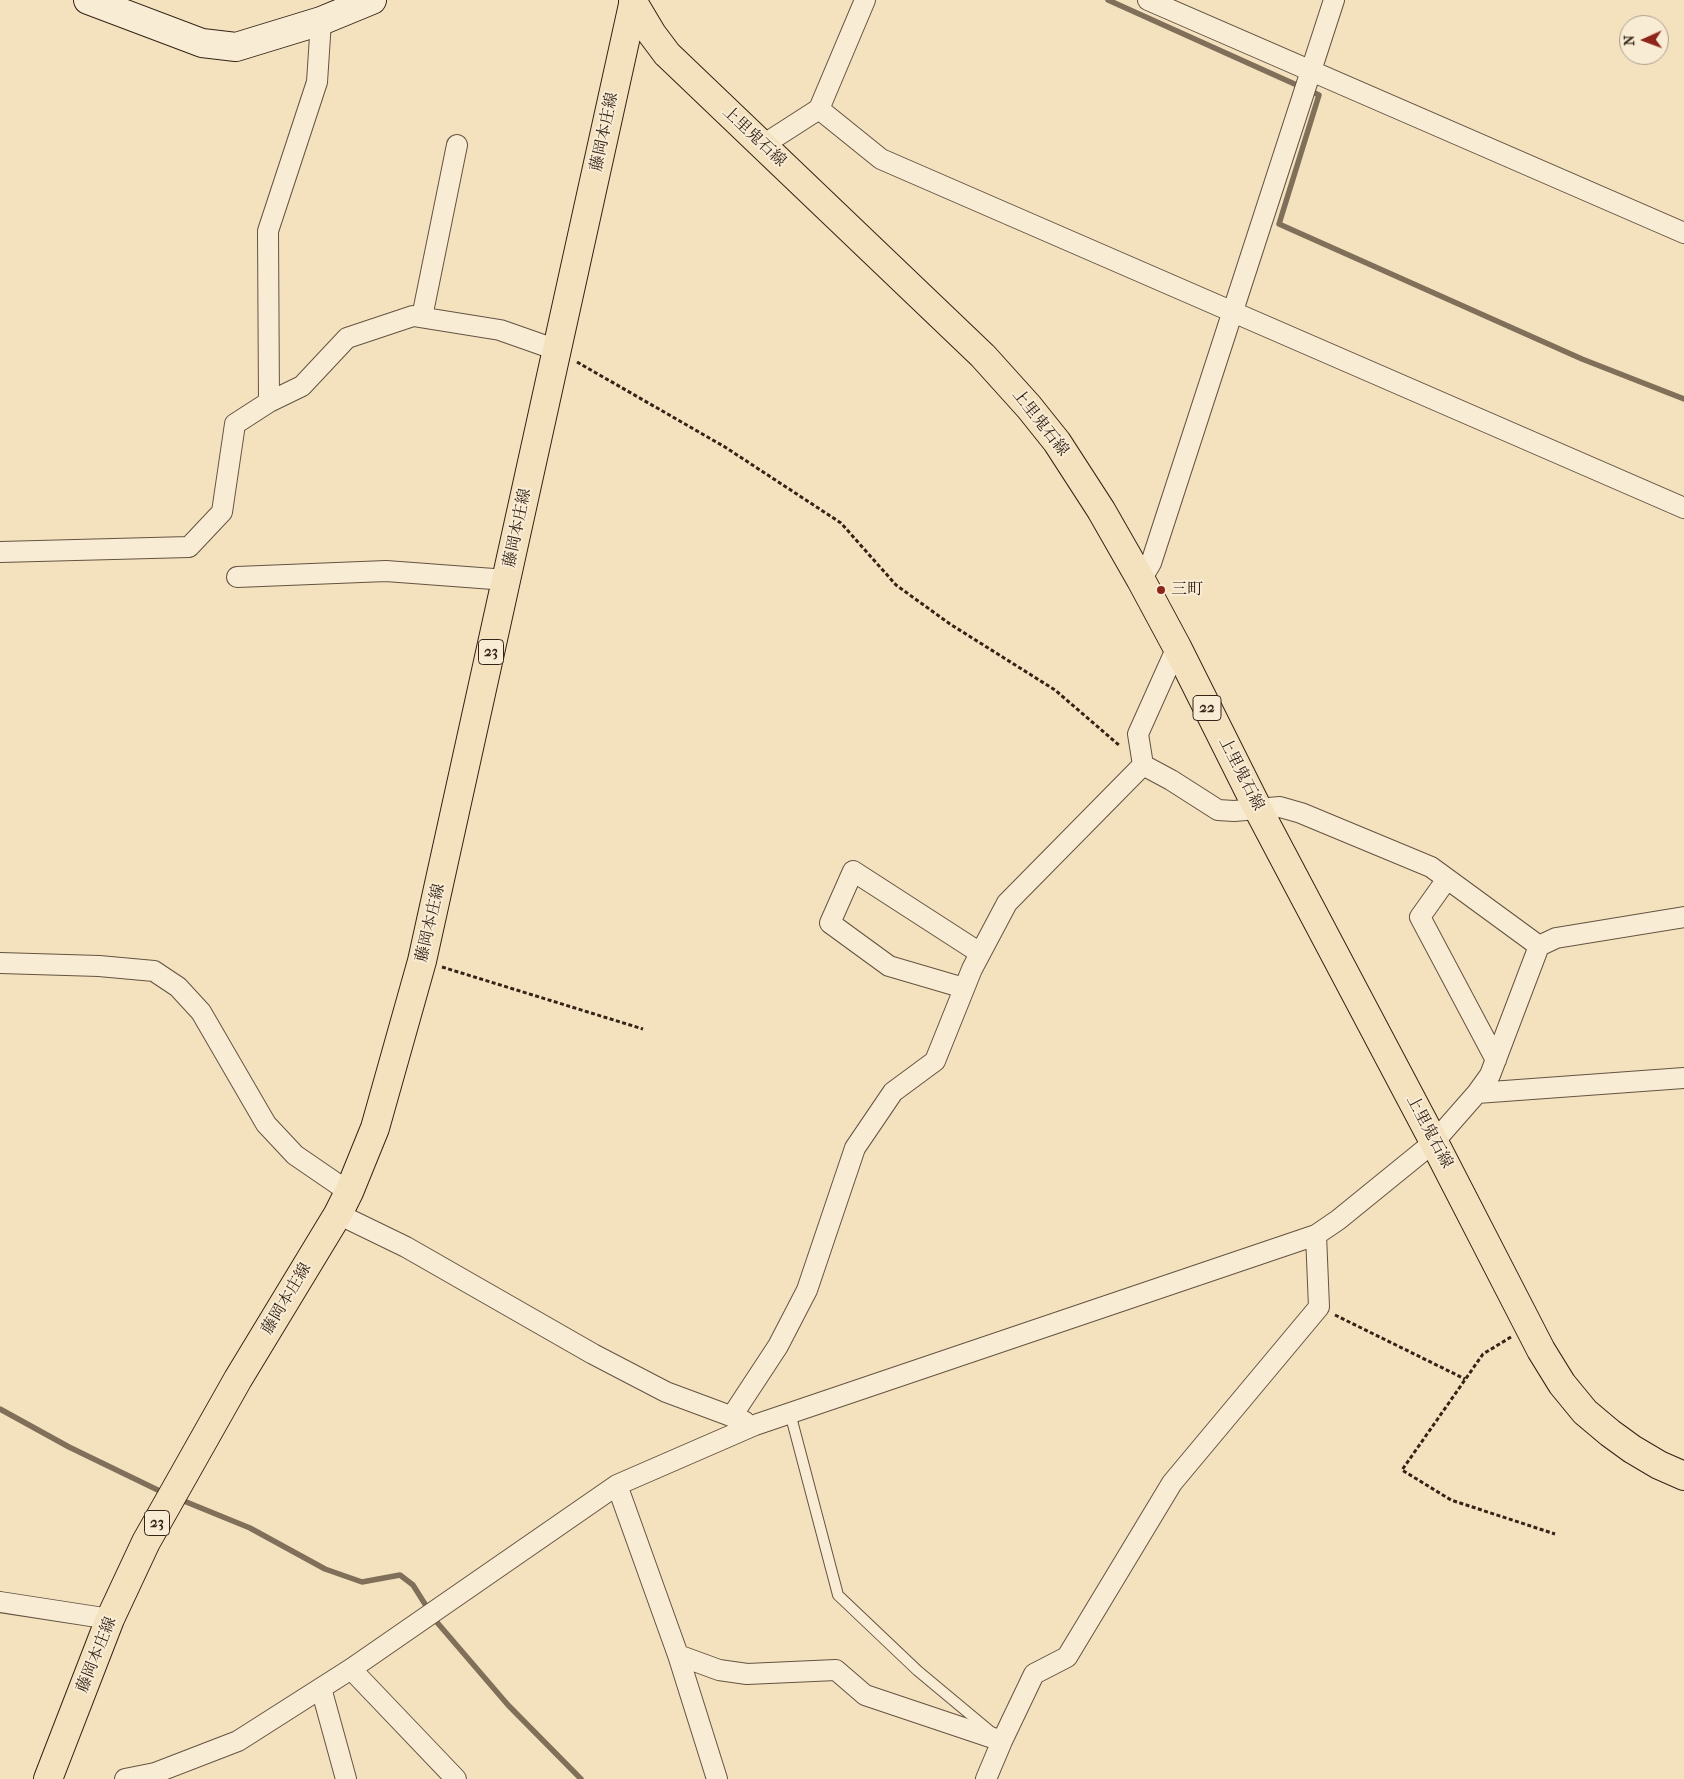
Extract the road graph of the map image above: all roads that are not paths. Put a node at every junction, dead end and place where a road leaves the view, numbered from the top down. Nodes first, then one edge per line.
1 (88, 0) edge
2 (372, 0) edge
3 (865, 0) edge
4 (1148, 0) edge
5 (1334, 0) edge
6 (633, 1) edge
7 (321, 21) junction
8 (1310, 71) junction
9 (819, 109) junction
10 (456, 145) dead end
11 (763, 145) junction
12 (1684, 233) edge
13 (1233, 311) junction
14 (422, 317) junction
15 (557, 350) junction
16 (269, 402) junction
17 (1684, 508) edge
18 (0, 552) edge
19 (238, 577) dead end
20 (507, 580) junction
21 (1141, 580) junction
22 (1176, 647) junction
23 (1143, 765) junction
24 (1258, 809) junction
25 (1447, 879) junction
26 (1684, 917) edge
27 (1539, 946) junction
28 (980, 953) junction
29 (0, 963) edge
30 (964, 988) junction
31 (1496, 1060) junction
32 (1684, 1078) edge
33 (1477, 1093) junction
34 (1434, 1142) junction
35 (344, 1203) junction
36 (1316, 1235) junction
37 (790, 1413) junction
38 (732, 1416) junction
39 (755, 1425) junction
40 (1684, 1476) edge
41 (618, 1485) junction
42 (0, 1602) edge
43 (110, 1619) junction
44 (678, 1656) junction
45 (351, 1669) junction
46 (321, 1688) junction
47 (1002, 1741) junction
48 (155, 1776) edge
49 (48, 1779) edge
50 (124, 1779) edge
51 (346, 1779) edge
52 (456, 1779) edge
53 (717, 1779) edge
54 (986, 1779) edge

1 - 7 street
2 - 7 street
3 - 9 street
4 - 8 street
5 - 8 street
6 - 11 main road, 上里鬼石線 / 22
6 - 15 main road, 藤岡本庄線 / 23
7 - 16 street
8 - 12 street
8 - 13 street
9 - 11 street
9 - 13 street
10 - 14 street
11 - 21 main road, 上里鬼石線 / 22
13 - 17 street
13 - 21 street
14 - 15 street
14 - 16 street
15 - 20 main road, 藤岡本庄線 / 23
16 - 18 street
19 - 20 street
20 - 35 main road, 藤岡本庄線 / 23
21 - 22 main road, 上里鬼石線 / 22
22 - 23 street
22 - 24 main road, 上里鬼石線 / 22
23 - 24 street
23 - 28 street
24 - 25 street
24 - 34 main road, 上里鬼石線 / 22
25 - 27 street
25 - 31 street
26 - 27 street
27 - 31 street
28 - 30 street
28 - 30 street
29 - 35 street
30 - 38 street
31 - 33 street
32 - 33 street
33 - 34 street
34 - 36 street
34 - 40 main road, 上里鬼石線 / 22
35 - 38 street
35 - 43 main road, 藤岡本庄線 / 23
36 - 37 street
36 - 47 street
37 - 39 street
37 - 47 lane
38 - 39 street
39 - 41 street
41 - 44 street
41 - 45 street
42 - 43 street
43 - 49 main road, 藤岡本庄線 / 23
44 - 47 street
44 - 53 street
45 - 46 street
45 - 52 street
46 - 48 street
46 - 51 street
47 - 54 street
48 - 50 street

